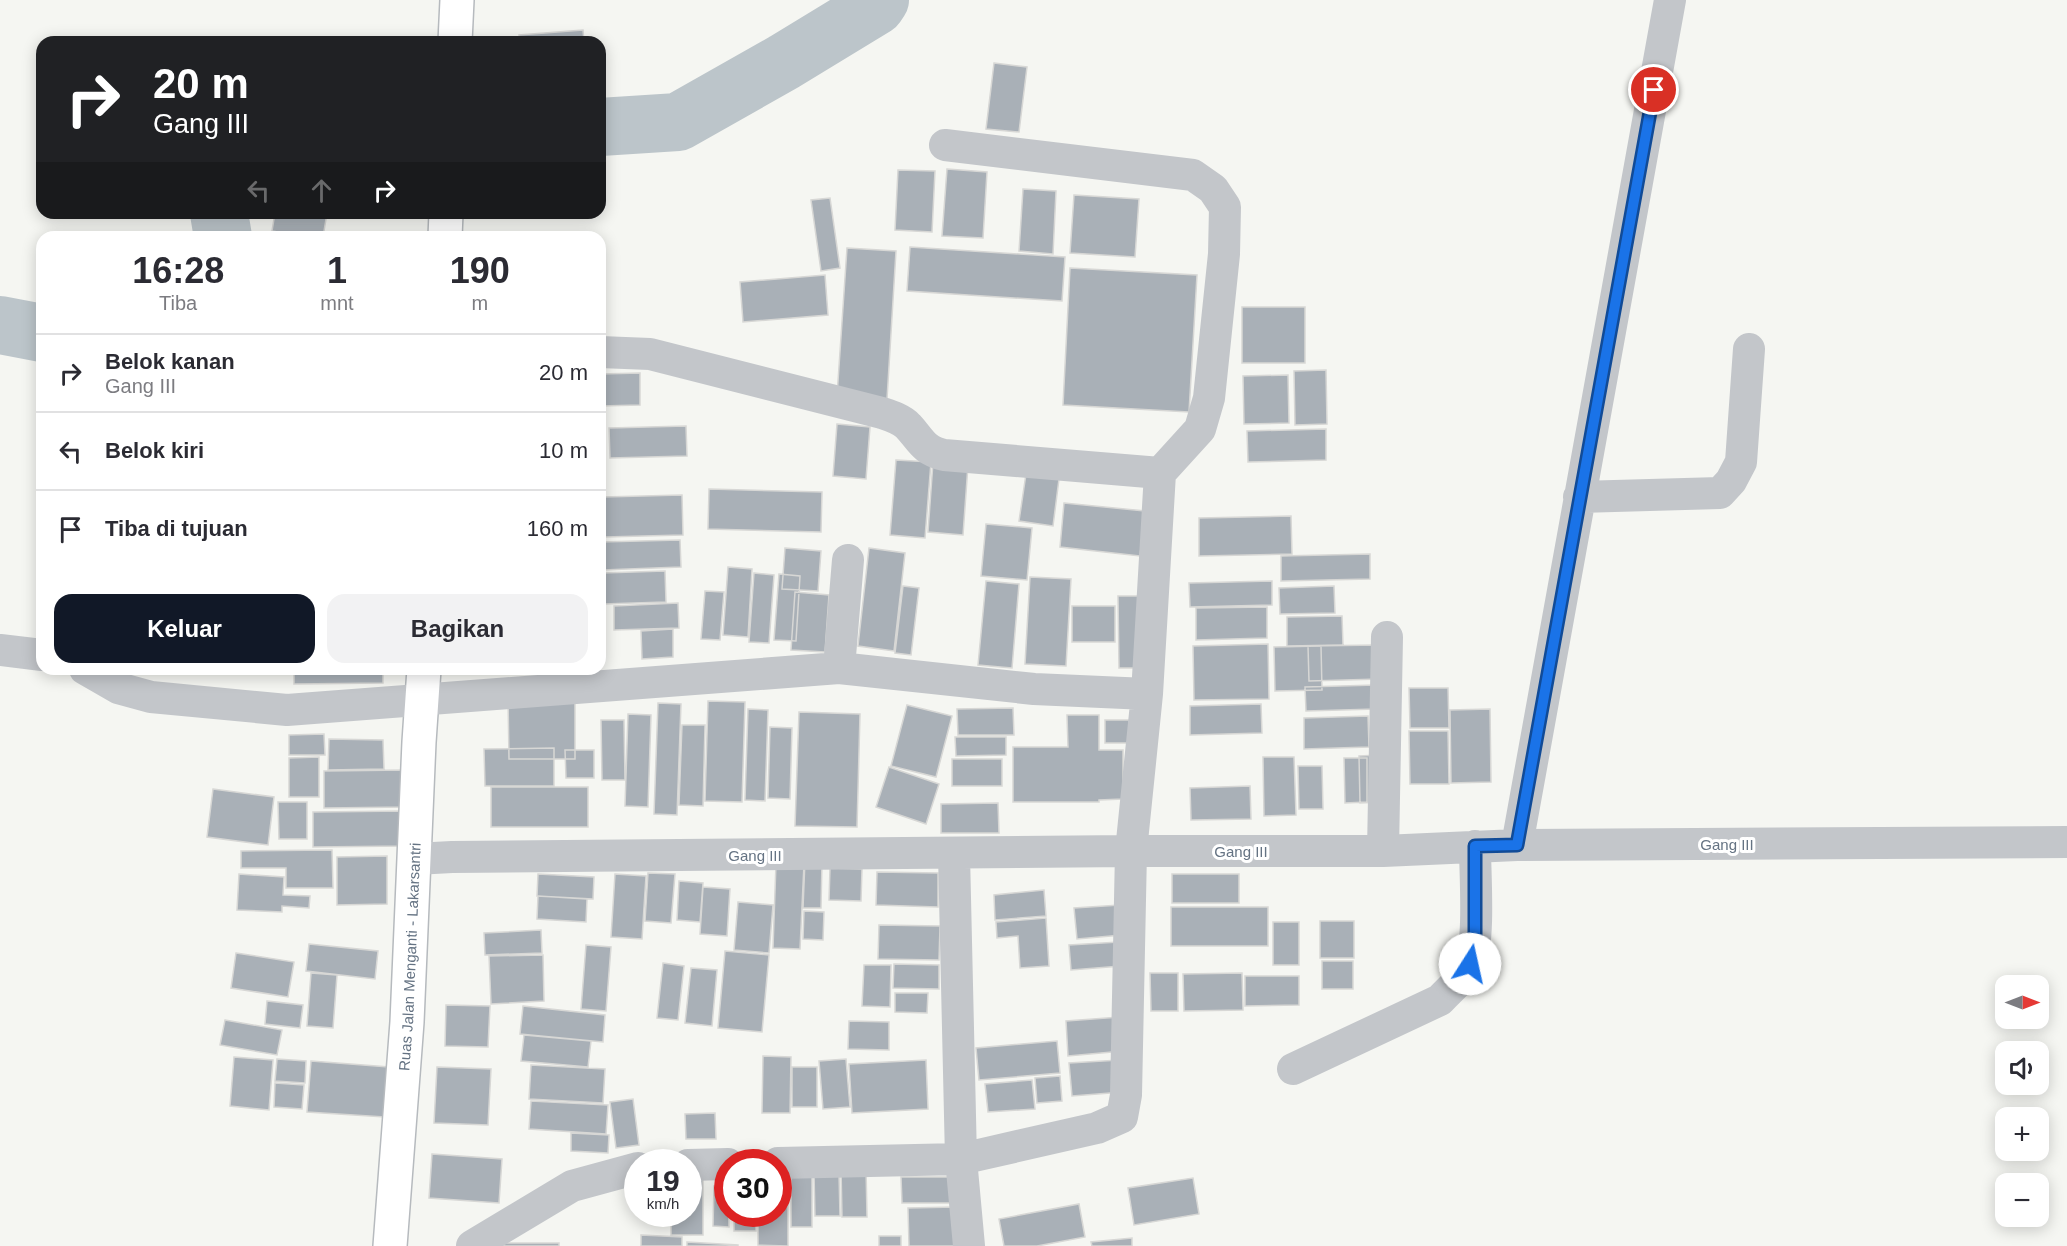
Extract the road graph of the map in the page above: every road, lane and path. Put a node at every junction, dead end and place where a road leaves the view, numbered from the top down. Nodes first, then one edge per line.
1 (457, 0) edge
2 (1671, 0) edge
3 (455, 36) edge
4 (945, 145) dead end
5 (1749, 349) dead end
6 (606, 352) edge
7 (1160, 473) junction
8 (1579, 497) junction
9 (848, 560) dead end
10 (1386, 637) dead end
11 (0, 650) edge
12 (36, 654) edge
13 (838, 668) junction
14 (95, 675) edge
15 (424, 684) edge
16 (1147, 694) junction
17 (2067, 842) edge
18 (1517, 845) junction
19 (1475, 846) junction
20 (1131, 851) junction
21 (1383, 851) junction
22 (954, 854) junction
23 (415, 860) junction
24 (1293, 1070) dead end
25 (961, 1159) junction
26 (792, 1163) edge
27 (624, 1172) edge
28 (390, 1246) edge
29 (472, 1246) edge
30 (969, 1246) edge

1 - 3 main road
2 - 8 street
4 - 7 street
5 - 8 street
6 - 7 street
7 - 16 street
8 - 18 street
9 - 13 street
10 - 21 street
11 - 12 street
13 - 15 street
13 - 16 street
14 - 15 street
15 - 23 main road, Ruas Jalan Menganti - Lakarsantri
16 - 20 street
17 - 18 street, Gang III
18 - 19 street, Gang III
19 - 21 street, Gang III
19 - 24 street
20 - 21 street, Gang III
20 - 22 street, Gang III
20 - 25 street
22 - 23 street, Gang III
22 - 25 street
23 - 28 main road, Ruas Jalan Menganti - Lakarsantri
25 - 26 street
25 - 30 street
27 - 29 street

